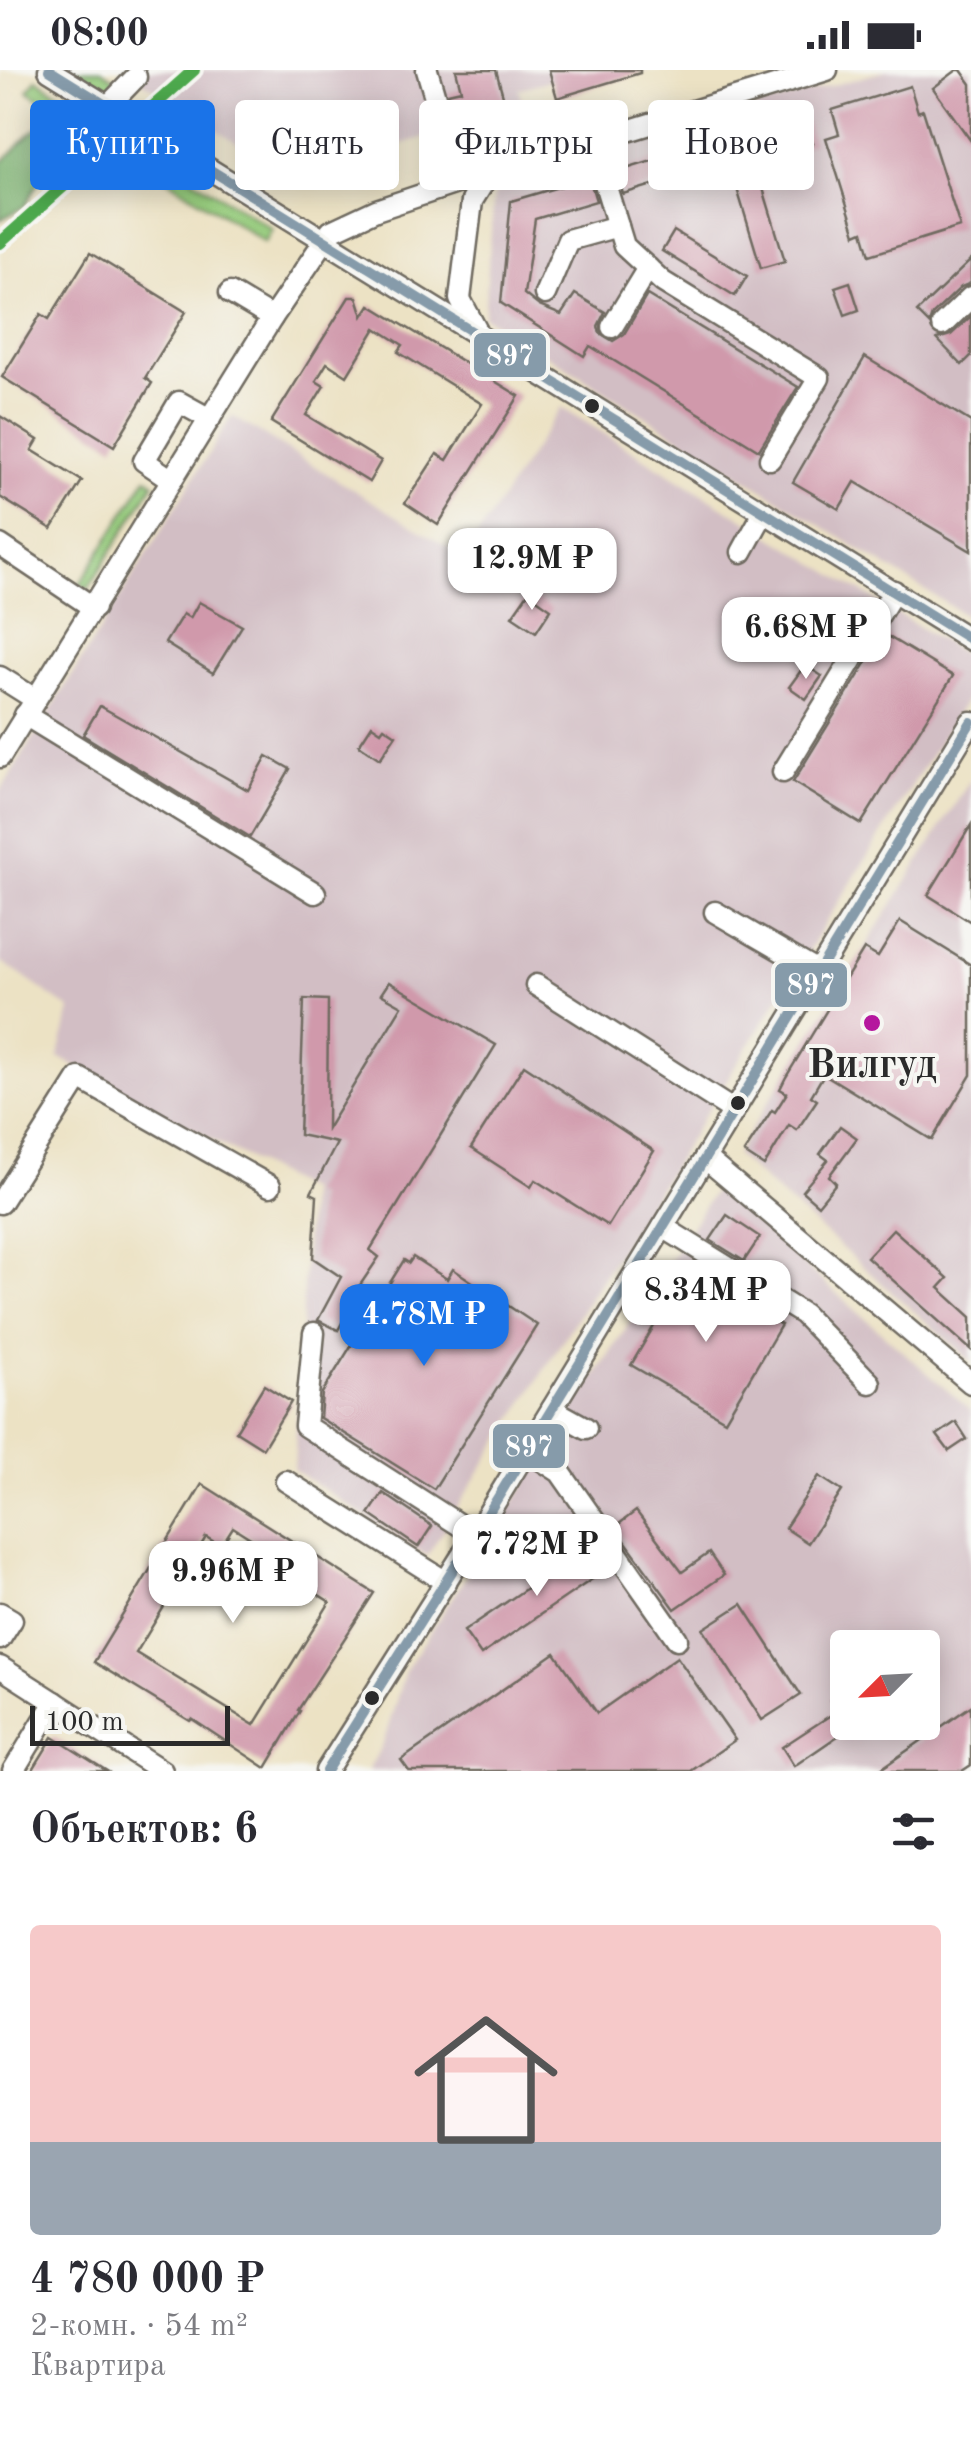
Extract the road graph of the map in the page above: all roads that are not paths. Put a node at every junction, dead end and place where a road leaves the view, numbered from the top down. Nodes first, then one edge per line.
1 (49, 70) edge
2 (427, 70) edge
3 (827, 70) edge
4 (136, 77) dead end
5 (99, 100) edge
6 (115, 100) edge
7 (436, 100) edge
8 (628, 130) edge
9 (215, 172) edge
10 (437, 190) edge
11 (479, 190) edge
12 (607, 190) edge
13 (618, 226) junction
14 (324, 240) junction
15 (648, 268) junction
16 (230, 293) dead end
17 (545, 294) dead end
18 (971, 297) edge
19 (272, 318) junction
20 (942, 324) dead end
21 (612, 327) dead end
22 (482, 336) junction
23 (210, 419) junction
24 (770, 459) dead end
25 (172, 480) junction
26 (764, 512) junction
27 (0, 546) edge
28 (742, 552) dead end
29 (894, 592) junction
30 (94, 608) junction
31 (971, 640) edge
32 (0, 677) edge
33 (30, 707) junction
34 (971, 722) edge
35 (0, 757) edge
36 (783, 772) dead end
37 (315, 892) dead end
38 (715, 912) dead end
39 (818, 972) junction
40 (536, 985) dead end
41 (734, 1110) junction
42 (705, 1158) junction
43 (270, 1186) dead end
44 (0, 1203) edge
45 (664, 1227) junction
46 (314, 1333) dead end
47 (870, 1382) dead end
48 (971, 1383) edge
49 (552, 1409) junction
50 (586, 1428) dead end
51 (526, 1450) junction
52 (286, 1481) dead end
53 (475, 1535) junction
54 (446, 1582) junction
55 (0, 1613) edge
56 (0, 1639) edge
57 (676, 1639) dead end
58 (0, 1667) edge
59 (55, 1702) junction
60 (332, 1769) edge
61 (13, 1771) edge
62 (162, 1771) edge

1 - 5 street
2 - 7 street
3 - 8 street
4 - 6 street
9 - 14 street
10 - 14 street
11 - 22 street
12 - 13 street
13 - 15 street
13 - 17 street
14 - 19 street
14 - 22 street
15 - 21 street
15 - 24 street
16 - 19 street
18 - 20 street
19 - 23 street
22 - 26 street
23 - 25 street
23 - 25 street
25 - 30 street
26 - 28 street
26 - 29 street
27 - 30 street
29 - 31 street
29 - 36 street
30 - 33 street
32 - 33 street
33 - 35 street
33 - 37 street
34 - 39 street
38 - 39 street
39 - 41 street
40 - 41 street
41 - 42 street
42 - 45 street
42 - 48 street
43 - 44 street
45 - 47 street
45 - 49 street
46 - 53 street
49 - 50 street
49 - 51 street
51 - 53 street
51 - 57 street
52 - 54 street
53 - 54 street
54 - 60 street
55 - 56 street
58 - 59 street
59 - 61 street
59 - 62 street

